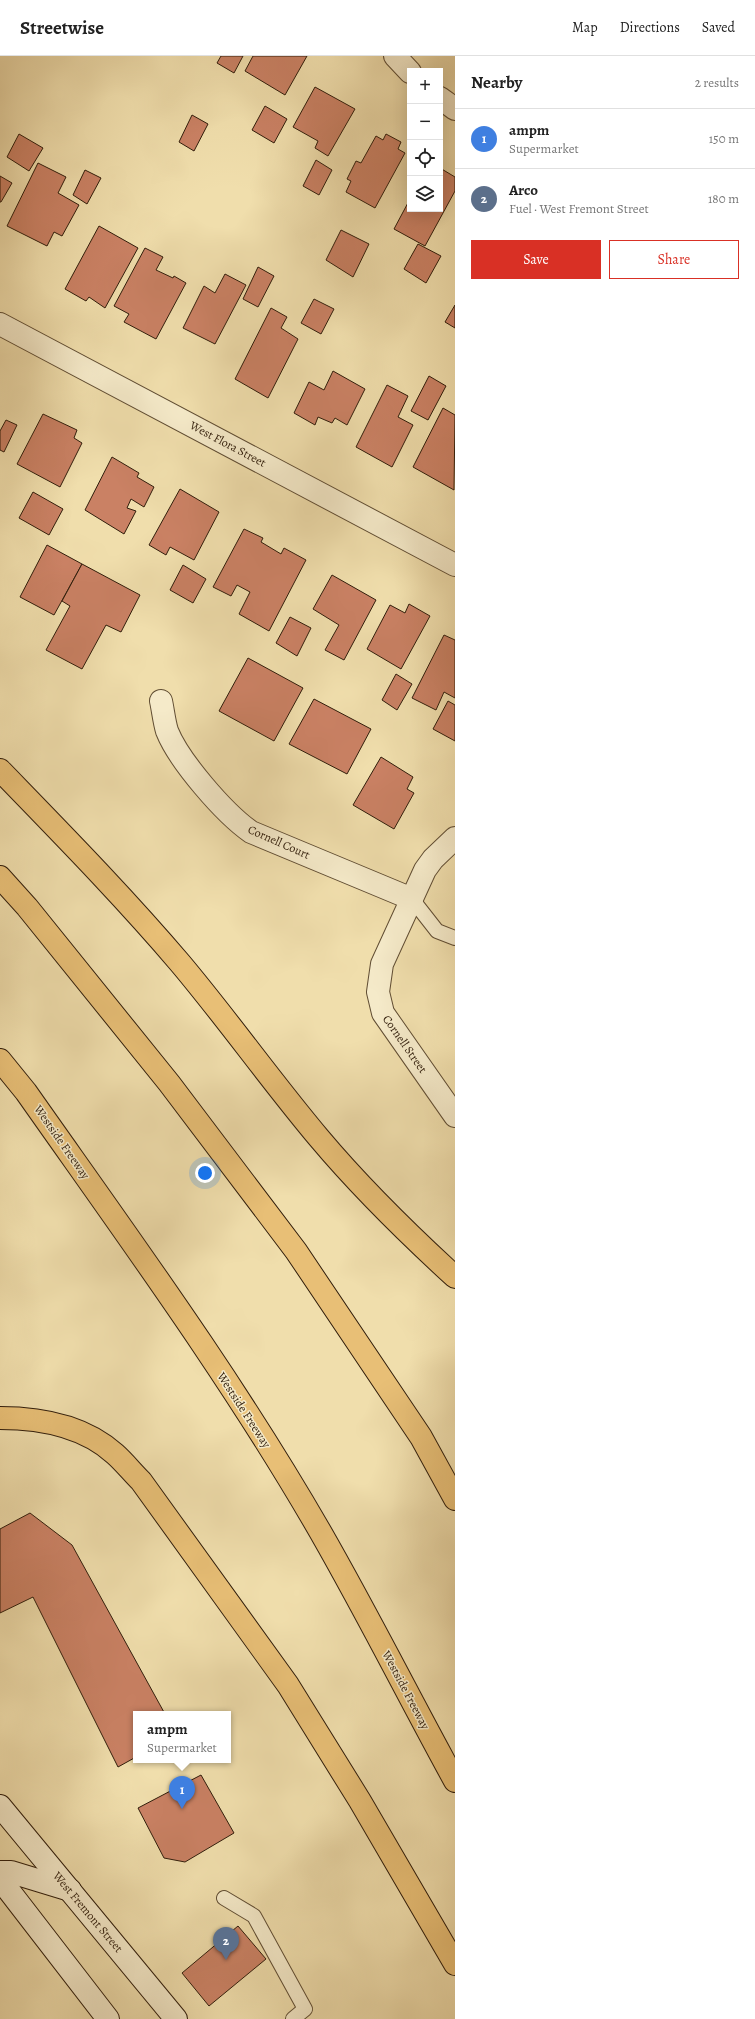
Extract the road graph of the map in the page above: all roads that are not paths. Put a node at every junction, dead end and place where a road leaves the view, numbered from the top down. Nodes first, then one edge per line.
1 (395, 56) edge
2 (407, 69) edge
3 (443, 100) edge
4 (455, 109) edge
5 (0, 324) edge
6 (455, 565) edge
7 (161, 700) dead end
8 (0, 770) edge
9 (455, 838) edge
10 (0, 877) edge
11 (412, 899) junction
12 (455, 938) edge
13 (0, 1060) edge
14 (455, 1116) edge
15 (455, 1277) edge
16 (0, 1418) edge
17 (455, 1499) edge
18 (455, 1781) edge
19 (0, 1806) edge
20 (0, 1872) edge
21 (0, 1879) edge
22 (70, 1890) junction
23 (224, 1898) dead end
24 (455, 1964) edge
25 (108, 2019) edge
26 (176, 2019) edge
27 (293, 2019) edge

1 - 2 street
3 - 4 street
5 - 6 street, West Flora Street
7 - 11 street, Cornell Court
8 - 15 highway
9 - 11 street, Cornell Street
10 - 17 highway
11 - 12 lane
11 - 14 street, Cornell Street
13 - 18 highway, Westside Freeway
16 - 24 highway
19 - 22 street, West Fremont Street
20 - 22 street
21 - 25 street
22 - 26 street, West Fremont Street
23 - 27 lane

